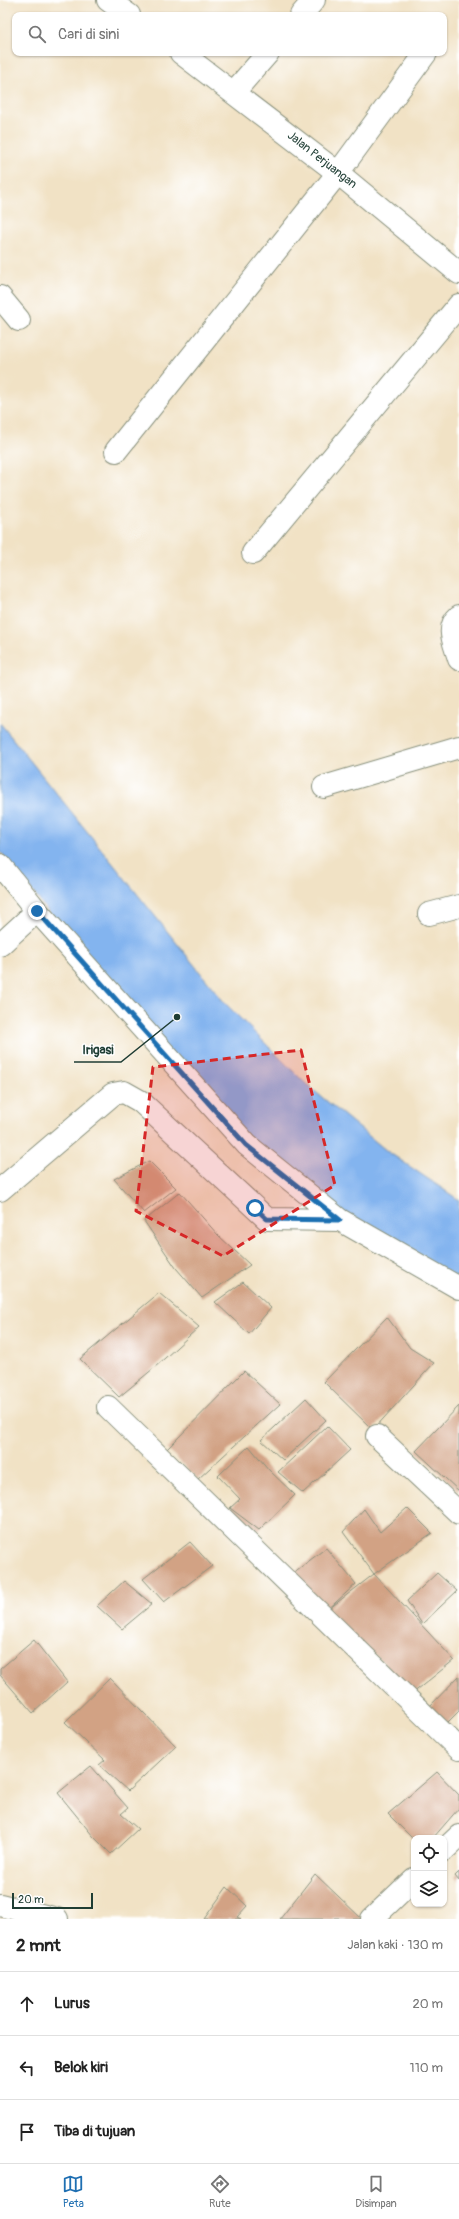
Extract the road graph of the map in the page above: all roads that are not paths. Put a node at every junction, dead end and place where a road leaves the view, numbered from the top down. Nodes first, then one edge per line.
1 (108, 0) edge
2 (314, 0) edge
3 (125, 12) edge
4 (304, 12) edge
5 (185, 56) edge
6 (265, 56) edge
7 (424, 56) edge
8 (234, 92) junction
9 (338, 172) junction
10 (459, 273) edge
11 (0, 297) edge
12 (459, 306) edge
13 (19, 320) dead end
14 (116, 451) dead end
15 (253, 553) dead end
16 (459, 616) edge
17 (459, 659) edge
18 (459, 747) edge
19 (324, 787) dead end
20 (0, 865) edge
21 (459, 906) edge
22 (37, 911) junction
23 (429, 914) dead end
24 (0, 945) edge
25 (0, 1190) edge
26 (340, 1220) junction
27 (459, 1288) edge
28 (108, 1407) dead end
29 (378, 1436) dead end
30 (459, 1513) edge
31 (459, 1749) edge
32 (459, 1836) edge
33 (447, 1847) edge
34 (411, 1882) edge
35 (0, 1905) edge
36 (381, 1916) edge
37 (57, 1919) edge

1 - 3 street
2 - 4 street
5 - 8 street, Jalan Perjuangan
6 - 8 street
7 - 9 street
8 - 9 street, Jalan Perjuangan
9 - 10 street, Jalan Perjuangan
9 - 14 street
11 - 13 street
12 - 15 street
16 - 17 street
18 - 19 street
20 - 22 street
21 - 23 street
22 - 24 street
22 - 26 street
25 - 26 street
26 - 27 street
28 - 31 street
29 - 30 street
32 - 33 street
34 - 36 street
35 - 37 street

